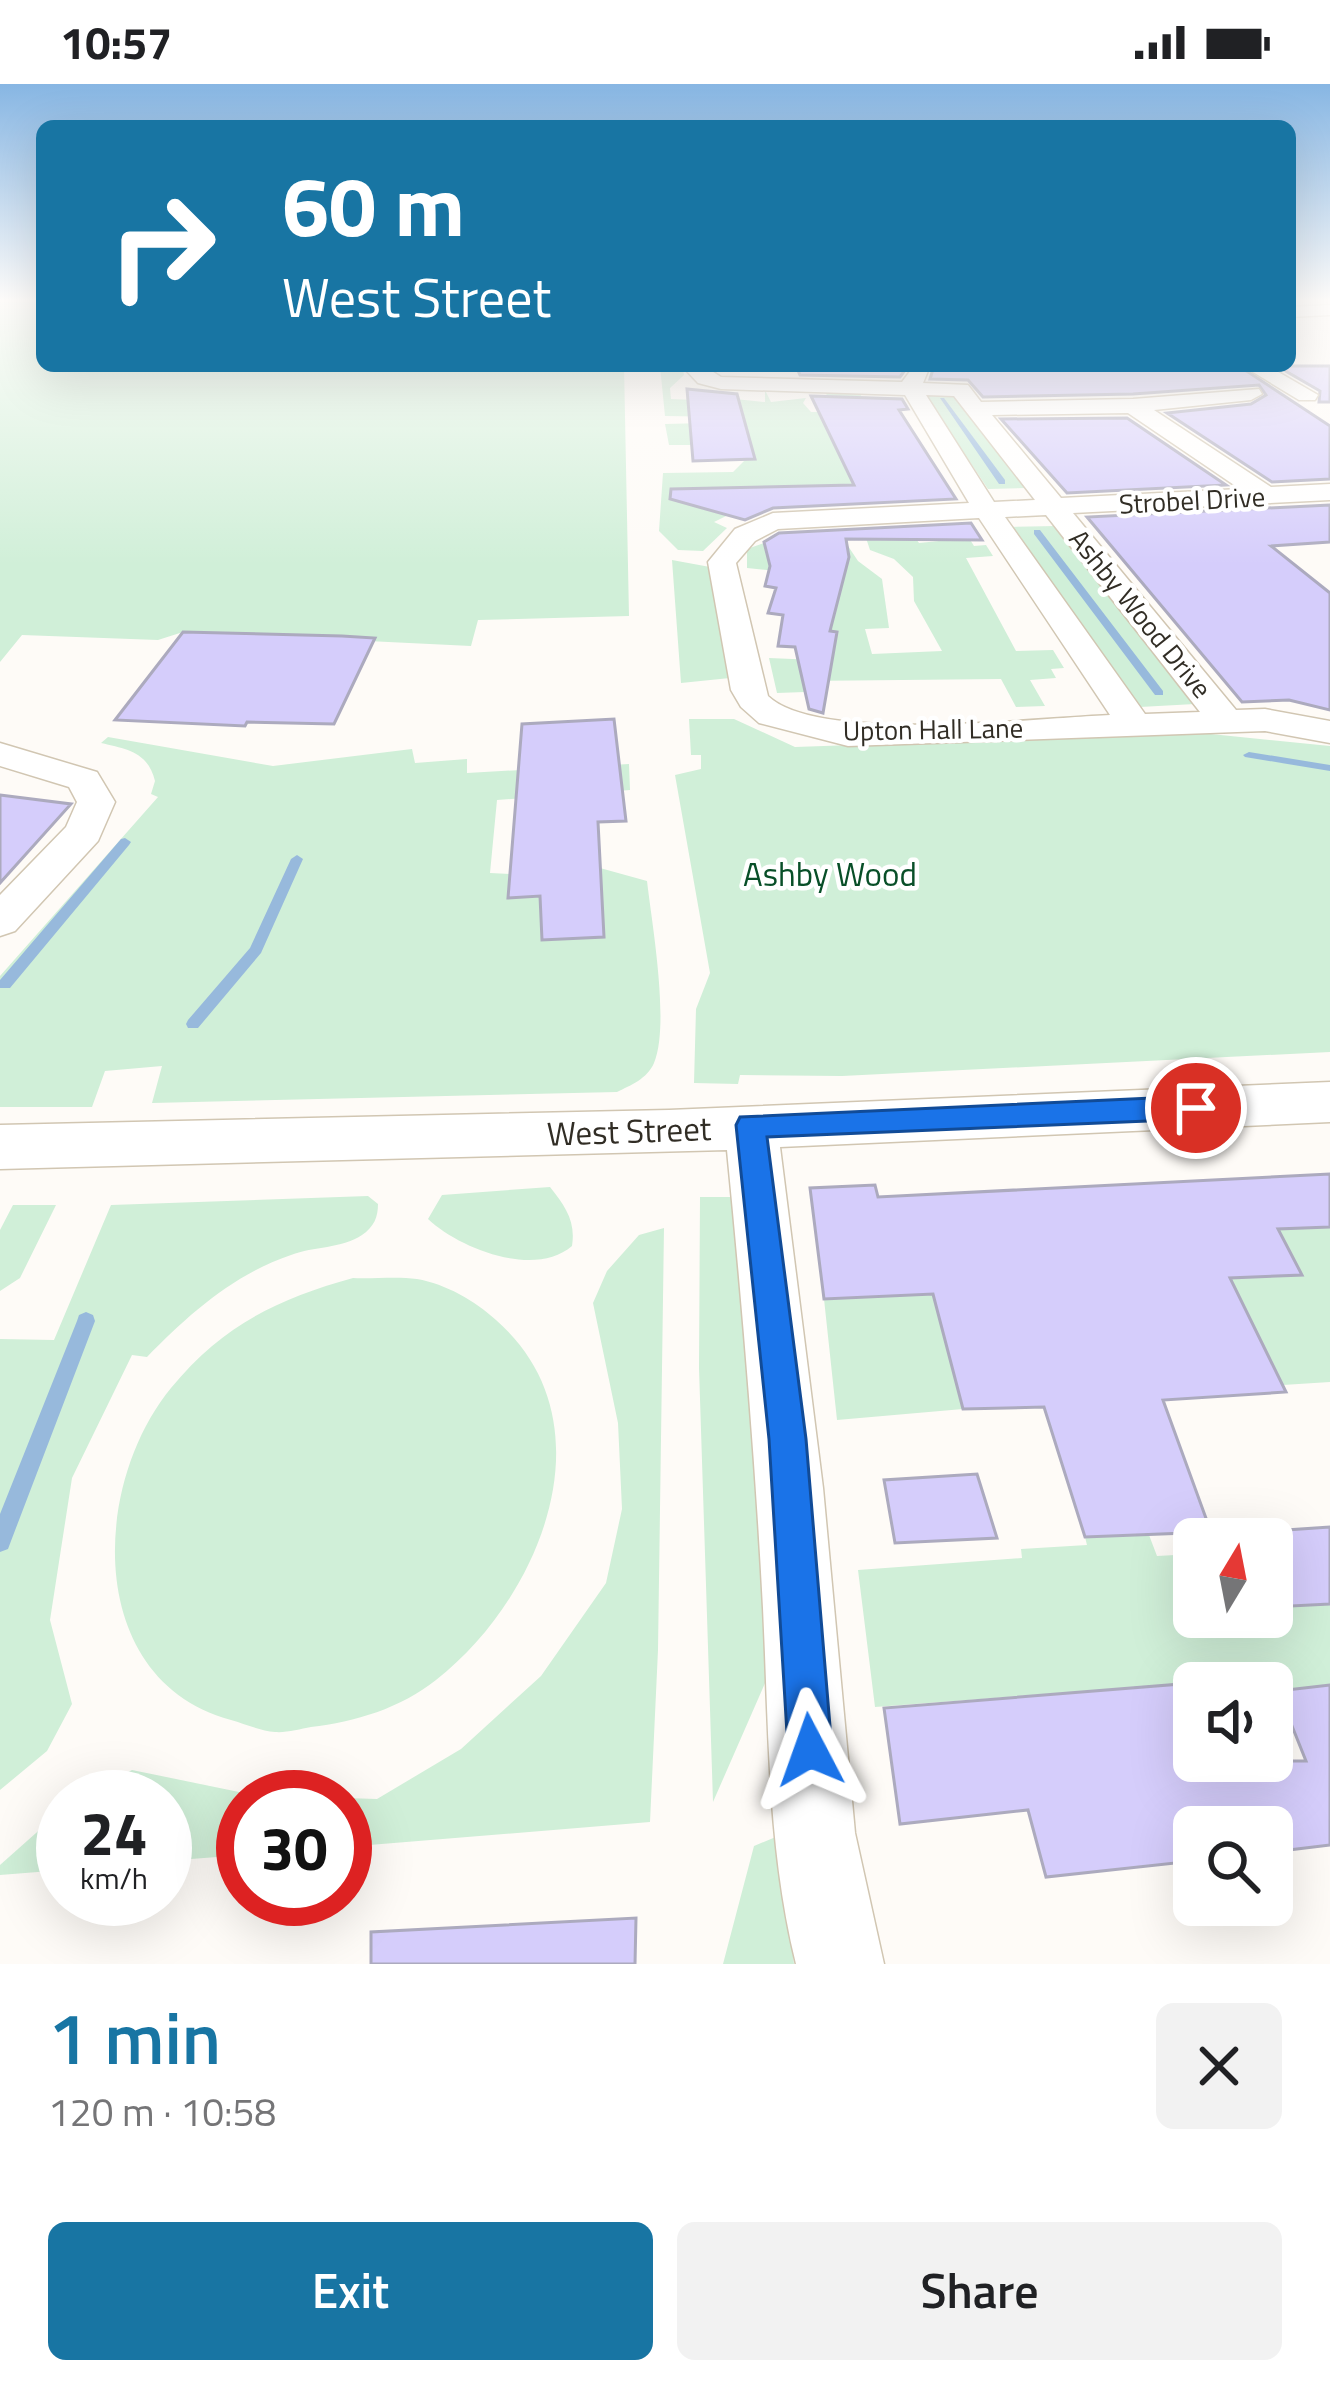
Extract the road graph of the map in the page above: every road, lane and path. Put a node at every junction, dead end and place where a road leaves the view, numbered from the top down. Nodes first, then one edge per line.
1 (912, 390) edge
2 (927, 390) edge
3 (972, 390) edge
4 (1252, 394) dead end
5 (1319, 394) edge
6 (968, 399) junction
7 (1133, 406) junction
8 (1330, 408) edge
9 (1330, 492) edge
10 (1267, 496) junction
11 (1053, 508) junction
12 (989, 512) junction
13 (1226, 721) junction
14 (1134, 724) junction
15 (1330, 732) edge
16 (0, 754) edge
17 (0, 921) edge
18 (1330, 1102) edge
19 (751, 1125) junction
20 (0, 1148) edge
21 (840, 1964) edge

1 - 12 street, Ashby Wood Drive
2 - 6 street
3 - 6 street
4 - 7 street
5 - 8 street
6 - 7 street
6 - 11 street, Ashby Wood Drive
7 - 10 street
9 - 10 street, Strobel Drive
10 - 11 street, Strobel Drive
11 - 12 street, Ashby Wood Drive
11 - 13 street, Ashby Wood Drive
12 - 14 street, Ashby Wood Drive
12 - 14 street, Upton Hall Lane
13 - 14 street, Upton Hall Lane
13 - 15 street, Upton Hall Lane
16 - 17 street
18 - 19 street, West Street
19 - 20 street, West Street
19 - 21 street

